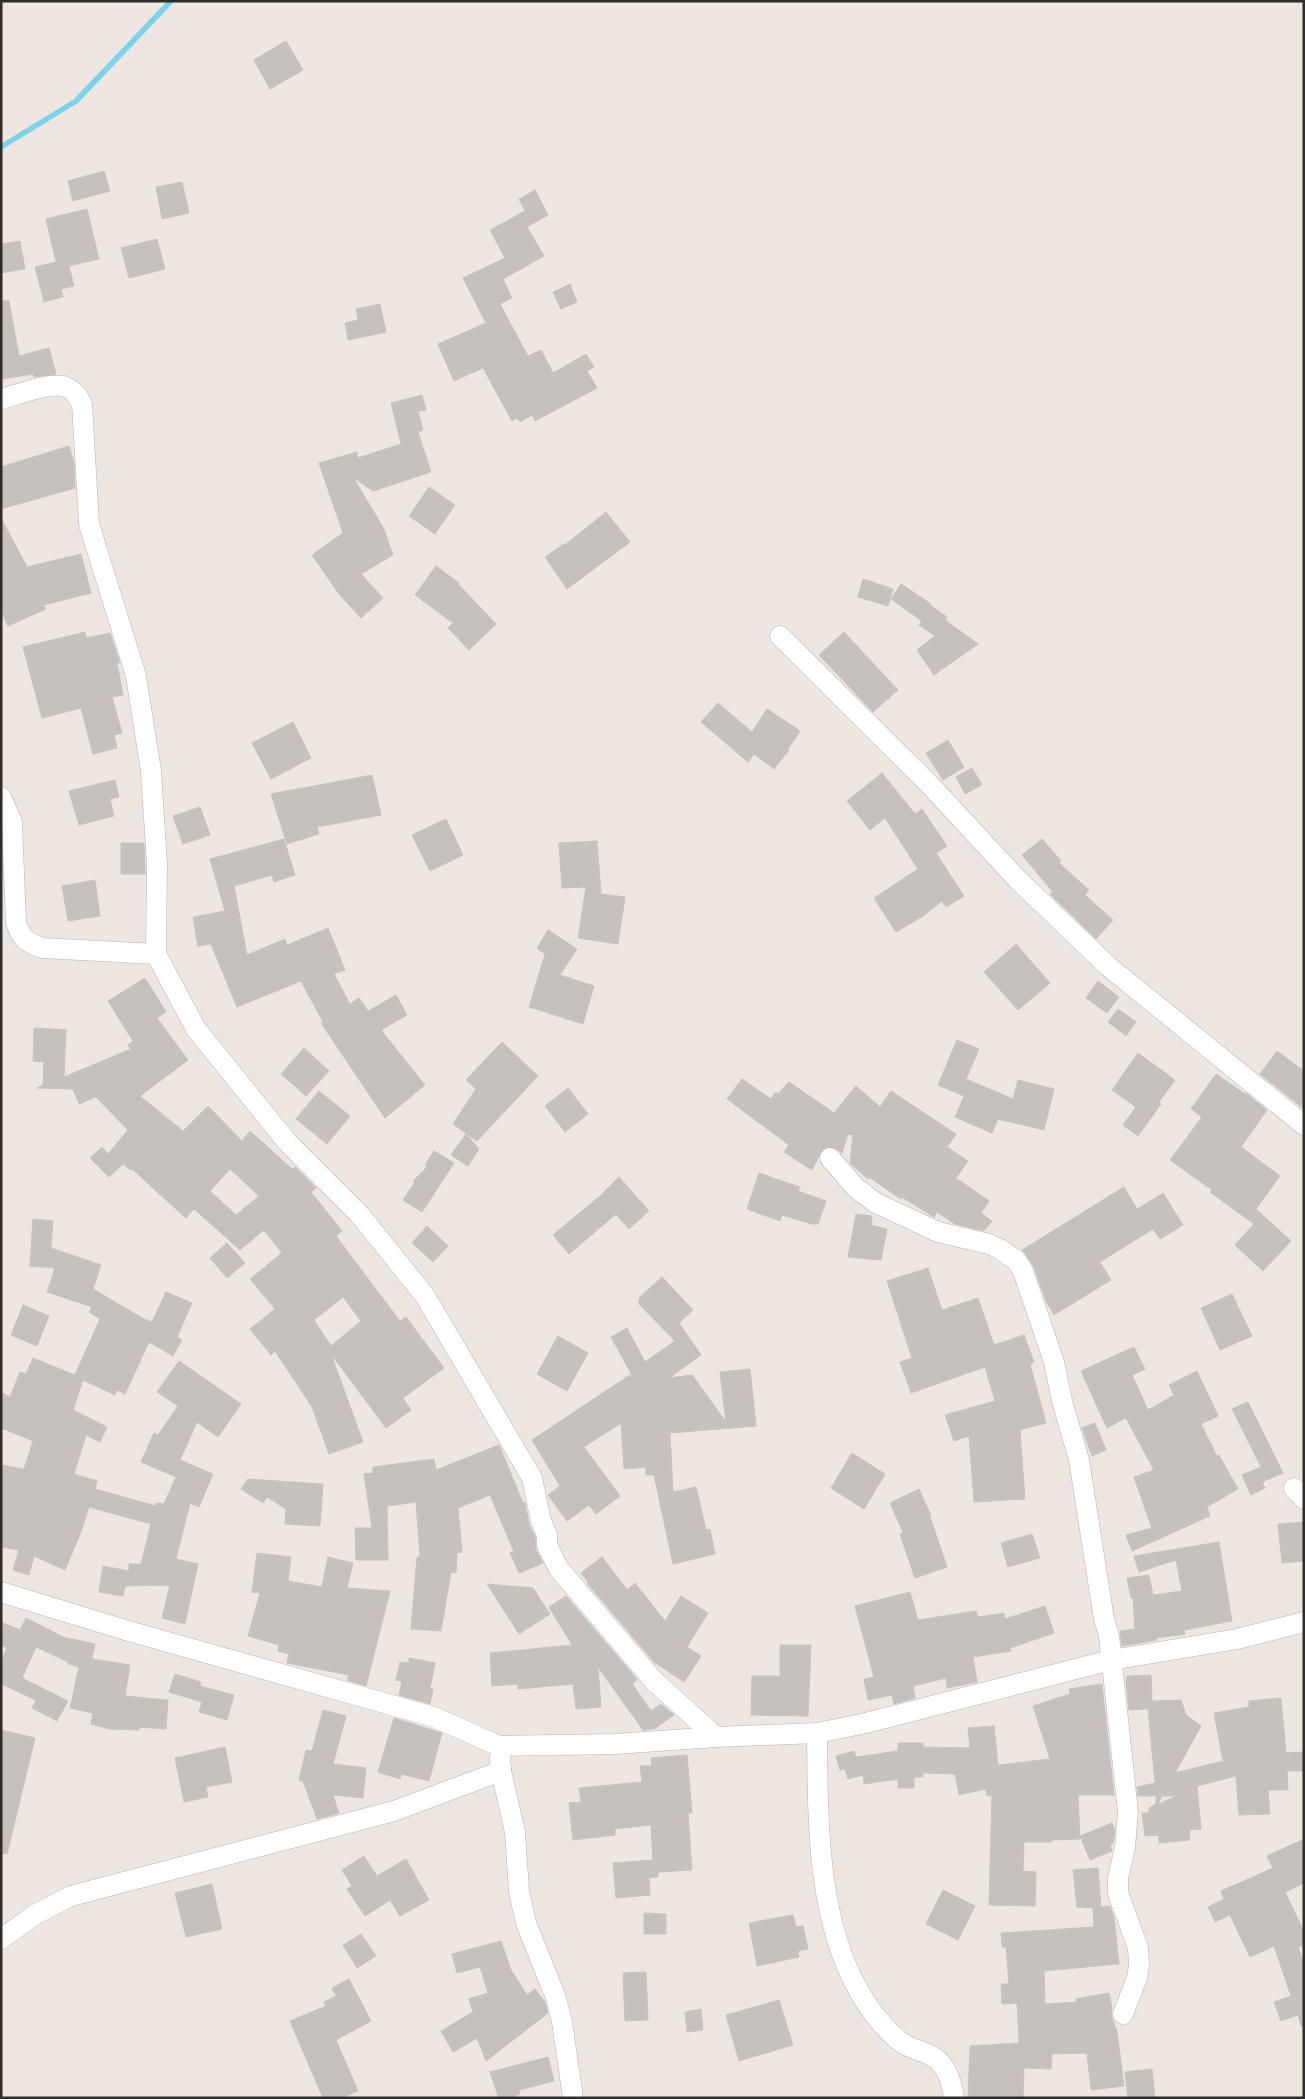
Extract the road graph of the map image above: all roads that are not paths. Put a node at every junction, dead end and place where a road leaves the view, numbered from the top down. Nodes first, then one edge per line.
1 (1, 399) edge
2 (780, 636) dead end
3 (1, 797) edge
4 (156, 954) junction
5 (1304, 1125) edge
6 (830, 1158) dead end
7 (1, 1592) edge
8 (1304, 1622) edge
9 (1111, 1660) junction
10 (817, 1733) junction
11 (716, 1737) junction
12 (499, 1746) junction
13 (501, 1771) junction
14 (1, 1939) edge
15 (1124, 2014) dead end
16 (573, 2098) edge
17 (954, 2098) edge

1 - 4 street
2 - 5 street
3 - 4 street
4 - 11 street
6 - 9 street
7 - 12 street
8 - 9 street
9 - 10 street
9 - 15 street
10 - 11 street
10 - 17 street
11 - 12 street
12 - 13 street
13 - 14 street
13 - 16 street

